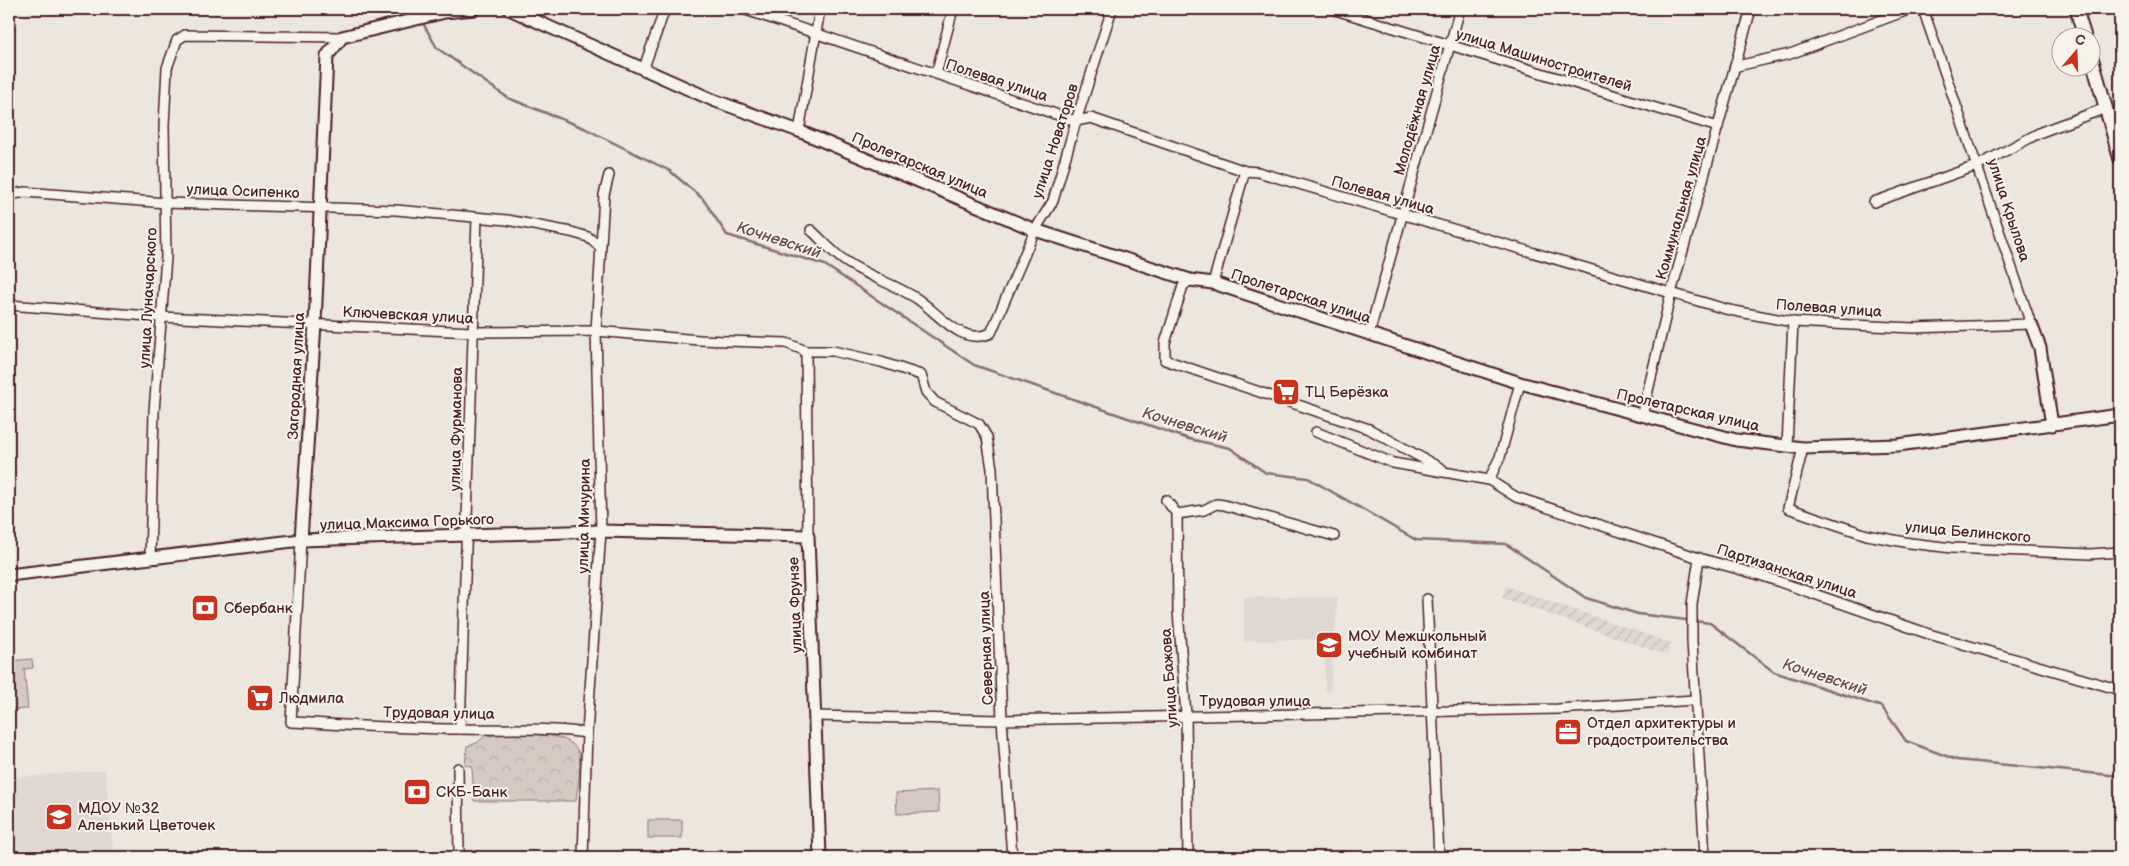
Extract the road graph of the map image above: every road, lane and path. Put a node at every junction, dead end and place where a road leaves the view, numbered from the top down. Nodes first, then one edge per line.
1 (474, 9) edge
2 (509, 9) edge
3 (665, 9) edge
4 (743, 9) edge
5 (820, 9) edge
6 (953, 9) edge
7 (1112, 9) edge
8 (1332, 9) edge
9 (1460, 9) edge
10 (1752, 9) edge
11 (1911, 9) edge
12 (1923, 9) edge
13 (2076, 9) edge
14 (2082, 28) edge
15 (817, 35) junction
16 (342, 37) junction
17 (1450, 45) junction
18 (1736, 66) junction
19 (642, 70) junction
20 (936, 74) junction
21 (2099, 78) edge
22 (2112, 115) edge
23 (1076, 121) junction
24 (1718, 127) junction
25 (799, 131) junction
26 (2120, 158) edge
27 (1979, 165) junction
28 (1246, 171) junction
29 (609, 175) dead end
30 (9, 195) edge
31 (1874, 202) dead end
32 (166, 203) junction
33 (320, 208) junction
34 (1401, 215) junction
35 (477, 218) junction
36 (811, 230) dead end
37 (1036, 230) junction
38 (599, 246) junction
39 (1190, 280) junction
40 (1213, 283) junction
41 (1671, 293) junction
42 (9, 304) edge
43 (161, 317) junction
44 (1794, 322) junction
45 (315, 324) junction
46 (2031, 324) junction
47 (596, 331) junction
48 (472, 332) junction
49 (1369, 334) junction
50 (806, 351) junction
51 (1520, 383) junction
52 (2120, 415) edge
53 (1642, 416) junction
54 (2052, 425) junction
55 (1316, 432) dead end
56 (987, 437) joint
57 (1786, 446) junction
58 (1803, 448) junction
59 (1449, 472) junction
60 (1488, 480) junction
61 (1166, 500) dead end
62 (1177, 514) junction
63 (601, 531) junction
64 (468, 535) junction
65 (808, 536) junction
66 (1334, 536) dead end
67 (302, 540) junction
68 (2120, 552) edge
69 (1699, 558) junction
70 (150, 559) junction
71 (9, 575) edge
72 (1427, 599) dead end
73 (2120, 690) edge
74 (1694, 700) junction
75 (1433, 712) junction
76 (1186, 715) junction
77 (815, 716) junction
78 (1002, 720) junction
79 (291, 722) joint
80 (460, 729) junction
81 (587, 734) junction
82 (458, 768) dead end
83 (459, 857) edge
84 (583, 857) edge
85 (820, 857) edge
86 (1012, 857) edge
87 (1188, 857) edge
88 (1439, 857) edge
89 (1705, 857) edge

1 - 16 street
2 - 19 street, Пролетарская улица
3 - 19 street
4 - 15 street, Полевая улица
5 - 15 street
6 - 20 street
7 - 23 street, улица Новаторов
8 - 17 street, улица Машиностроителей
9 - 17 street, Молодёжная улица
10 - 18 street, Коммунальная улица
11 - 18 street
12 - 27 street, улица Крылова
13 - 14 main road
15 - 20 street, Полевая улица
15 - 25 street
16 - 32 street, улица Луначарского
16 - 33 street, Загородная улица
17 - 24 street, улица Машиностроителей
17 - 34 street, Молодёжная улица
18 - 24 street, Коммунальная улица
19 - 25 street, Пролетарская улица
20 - 23 street, Полевая улица
21 - 22 main road
22 - 26 main road
22 - 27 street
23 - 28 street, Полевая улица
23 - 37 street, улица Новаторов
24 - 41 street, Коммунальная улица
25 - 37 street, Пролетарская улица
27 - 31 street
27 - 46 street, улица Крылова
28 - 34 street, Полевая улица
28 - 40 street
29 - 38 street, улица Мичурина
30 - 32 street, улица Осипенко
32 - 33 street, улица Осипенко
32 - 43 street, улица Луначарского
33 - 35 street, улица Осипенко
33 - 45 street, Загородная улица
34 - 41 street, Полевая улица
34 - 49 street, Молодёжная улица
35 - 38 street, улица Осипенко
35 - 48 street, улица Фурманова
36 - 37 street, улица Новаторов
37 - 39 street, Пролетарская улица
38 - 47 street, улица Мичурина
39 - 40 street, Пролетарская улица
39 - 59 street, Партизанская улица
40 - 49 street, Пролетарская улица
41 - 44 street, Полевая улица
41 - 53 street, Коммунальная улица
42 - 43 street, Ключевская улица
43 - 45 street, Ключевская улица
43 - 70 street, улица Луначарского
44 - 46 street, Полевая улица
44 - 57 street
45 - 48 street, Ключевская улица
45 - 67 street, Загородная улица
46 - 54 street, улица Крылова
47 - 48 street, Ключевская улица
47 - 50 street, Ключевская улица
47 - 63 street, улица Мичурина
48 - 64 street, улица Фурманова
49 - 51 street, Пролетарская улица
50 - 56 street, Ключевская улица
50 - 65 street, улица Фрунзе
51 - 53 street, Пролетарская улица
51 - 60 street
52 - 54 street, Пролетарская улица
53 - 57 street, Пролетарская улица
54 - 58 street, Пролетарская улица
55 - 59 street, Партизанская улица
56 - 78 street, Северная улица
57 - 58 street, Пролетарская улица
58 - 68 street, улица Белинского
59 - 60 street, Партизанская улица
60 - 69 street, Партизанская улица
61 - 62 street
62 - 66 street
62 - 76 street, улица Бажова
63 - 64 street, улица Максима Горького
63 - 65 street, улица Максима Горького
63 - 81 street, улица Мичурина
64 - 67 street, улица Максима Горького
64 - 80 street, улица Фурманова
65 - 77 street, улица Фрунзе
67 - 70 street, улица Максима Горького
67 - 79 street, Загородная улица
69 - 73 street, Партизанская улица
69 - 74 street
70 - 71 street, улица Максима Горького
72 - 75 street
74 - 75 street, Трудовая улица
74 - 89 street
75 - 76 street, Трудовая улица
75 - 88 street
76 - 78 street, Трудовая улица
76 - 87 street, улица Бажова
77 - 78 street, Трудовая улица
77 - 85 street, улица Фрунзе
78 - 86 street, Северная улица
79 - 80 street, Трудовая улица
80 - 81 street, Трудовая улица
81 - 84 street, улица Мичурина
82 - 83 street

